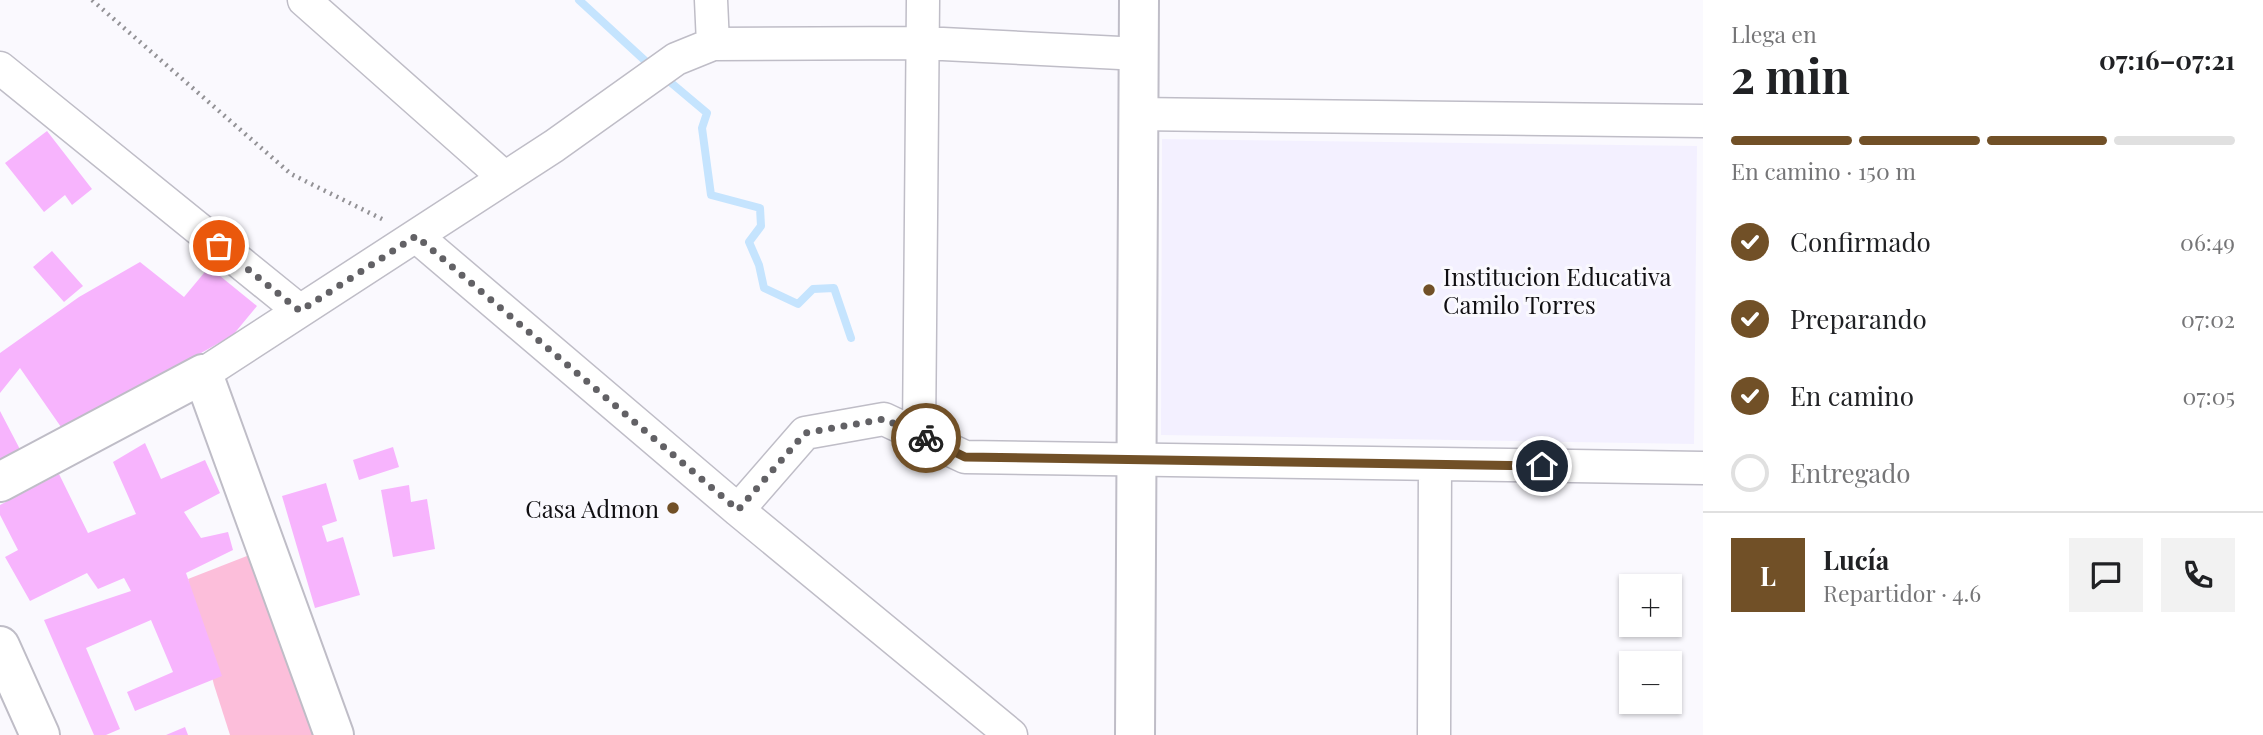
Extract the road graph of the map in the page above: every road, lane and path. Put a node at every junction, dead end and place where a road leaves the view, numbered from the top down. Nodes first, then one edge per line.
1 (92, 0) edge
2 (304, 0) edge
3 (711, 0) edge
4 (923, 0) edge
5 (1139, 0) edge
6 (923, 43) junction
7 (713, 44) junction
8 (1140, 54) junction
9 (0, 68) edge
10 (1138, 114) junction
11 (1703, 121) edge
12 (505, 178) junction
13 (416, 236) junction
14 (300, 311) junction
15 (203, 374) junction
16 (919, 435) junction
17 (1136, 459) junction
18 (1435, 464) junction
19 (1703, 468) edge
20 (0, 482) edge
21 (738, 510) junction
22 (0, 646) edge
23 (40, 735) edge
24 (334, 735) edge
25 (1011, 735) edge
26 (1135, 735) edge
27 (1434, 735) edge

1 - 13 path
2 - 12 street
3 - 7 street
4 - 6 street
5 - 8 street
6 - 7 street
6 - 8 street
6 - 16 street
7 - 12 street
8 - 10 street
9 - 14 street
10 - 11 street
10 - 17 street
12 - 13 street
13 - 14 street
13 - 21 street
14 - 15 street
15 - 20 street
15 - 24 street
16 - 17 street
16 - 21 street
17 - 18 street
17 - 26 street
18 - 19 street
18 - 27 street
21 - 25 street
22 - 23 street

